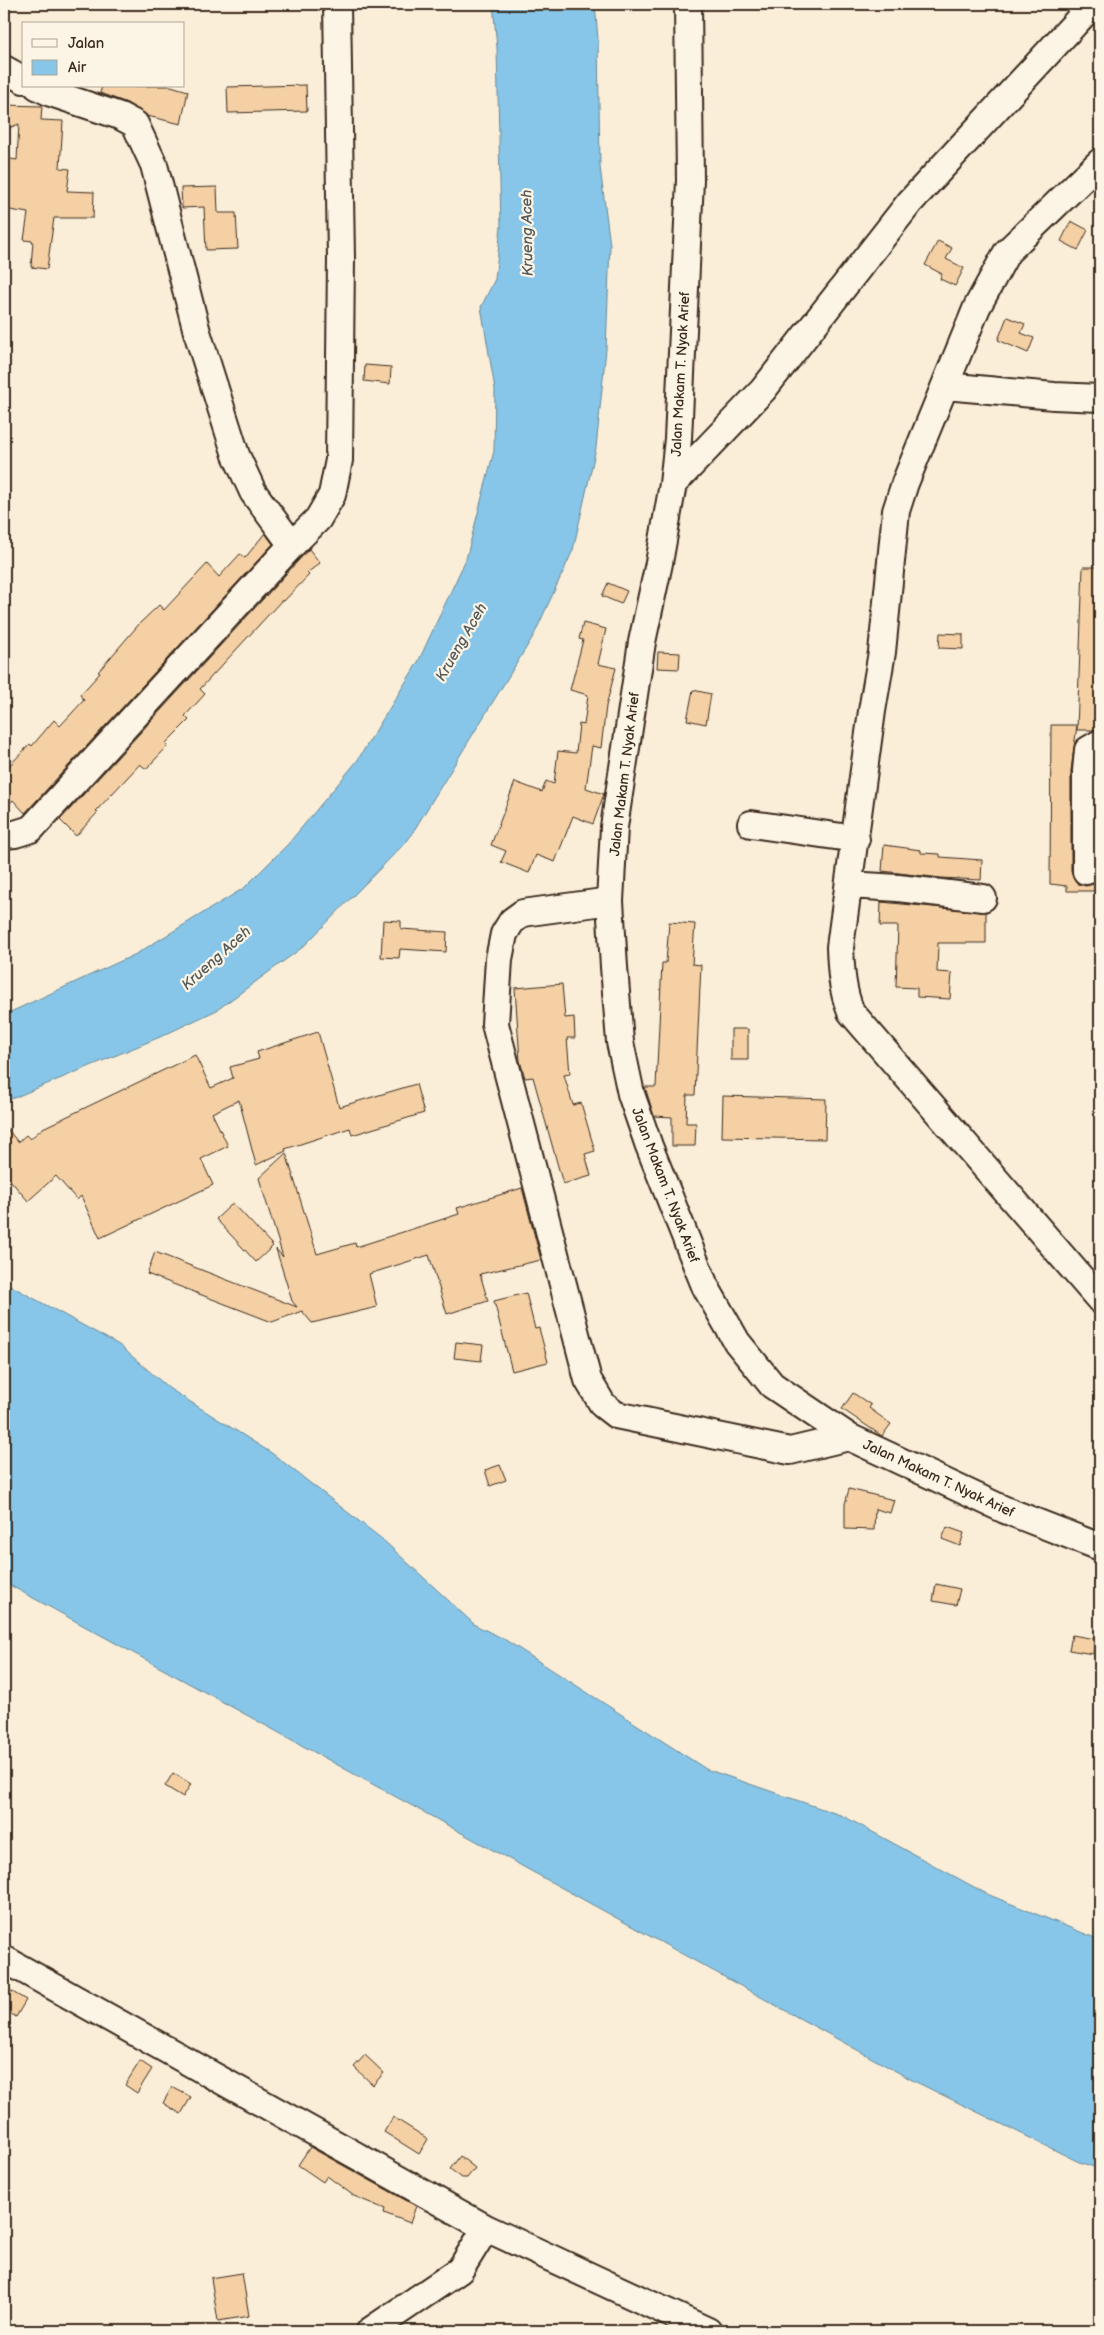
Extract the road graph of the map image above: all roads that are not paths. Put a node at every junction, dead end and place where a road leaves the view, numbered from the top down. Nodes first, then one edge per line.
1 (337, 4) edge
2 (688, 4) edge
3 (1093, 4) edge
4 (4, 69) edge
5 (22, 79) edge
6 (41, 88) edge
7 (1100, 162) edge
8 (945, 386) junction
9 (1100, 398) edge
10 (674, 484) junction
11 (292, 545) junction
12 (1100, 743) edge
13 (751, 824) dead end
14 (4, 835) edge
15 (856, 839) junction
16 (1086, 870) dead end
17 (849, 885) junction
18 (983, 898) dead end
19 (610, 902) junction
20 (1100, 1300) edge
21 (849, 1437) junction
22 (1100, 1547) edge
23 (4, 1959) edge
24 (486, 2228) junction
25 (370, 2331) edge
26 (708, 2331) edge

1 - 11 street
2 - 10 street, Jalan Makam T. Nyak Arief
3 - 10 street
4 - 5 street
6 - 11 street
7 - 8 street
8 - 9 street
8 - 15 street
10 - 19 street, Jalan Makam T. Nyak Arief
11 - 14 street
12 - 16 street
13 - 15 street
15 - 17 street
17 - 18 street
17 - 20 street
19 - 21 street, Jalan Makam T. Nyak Arief
19 - 21 street
21 - 22 street, Jalan Makam T. Nyak Arief
23 - 24 street
24 - 25 street
24 - 26 street

